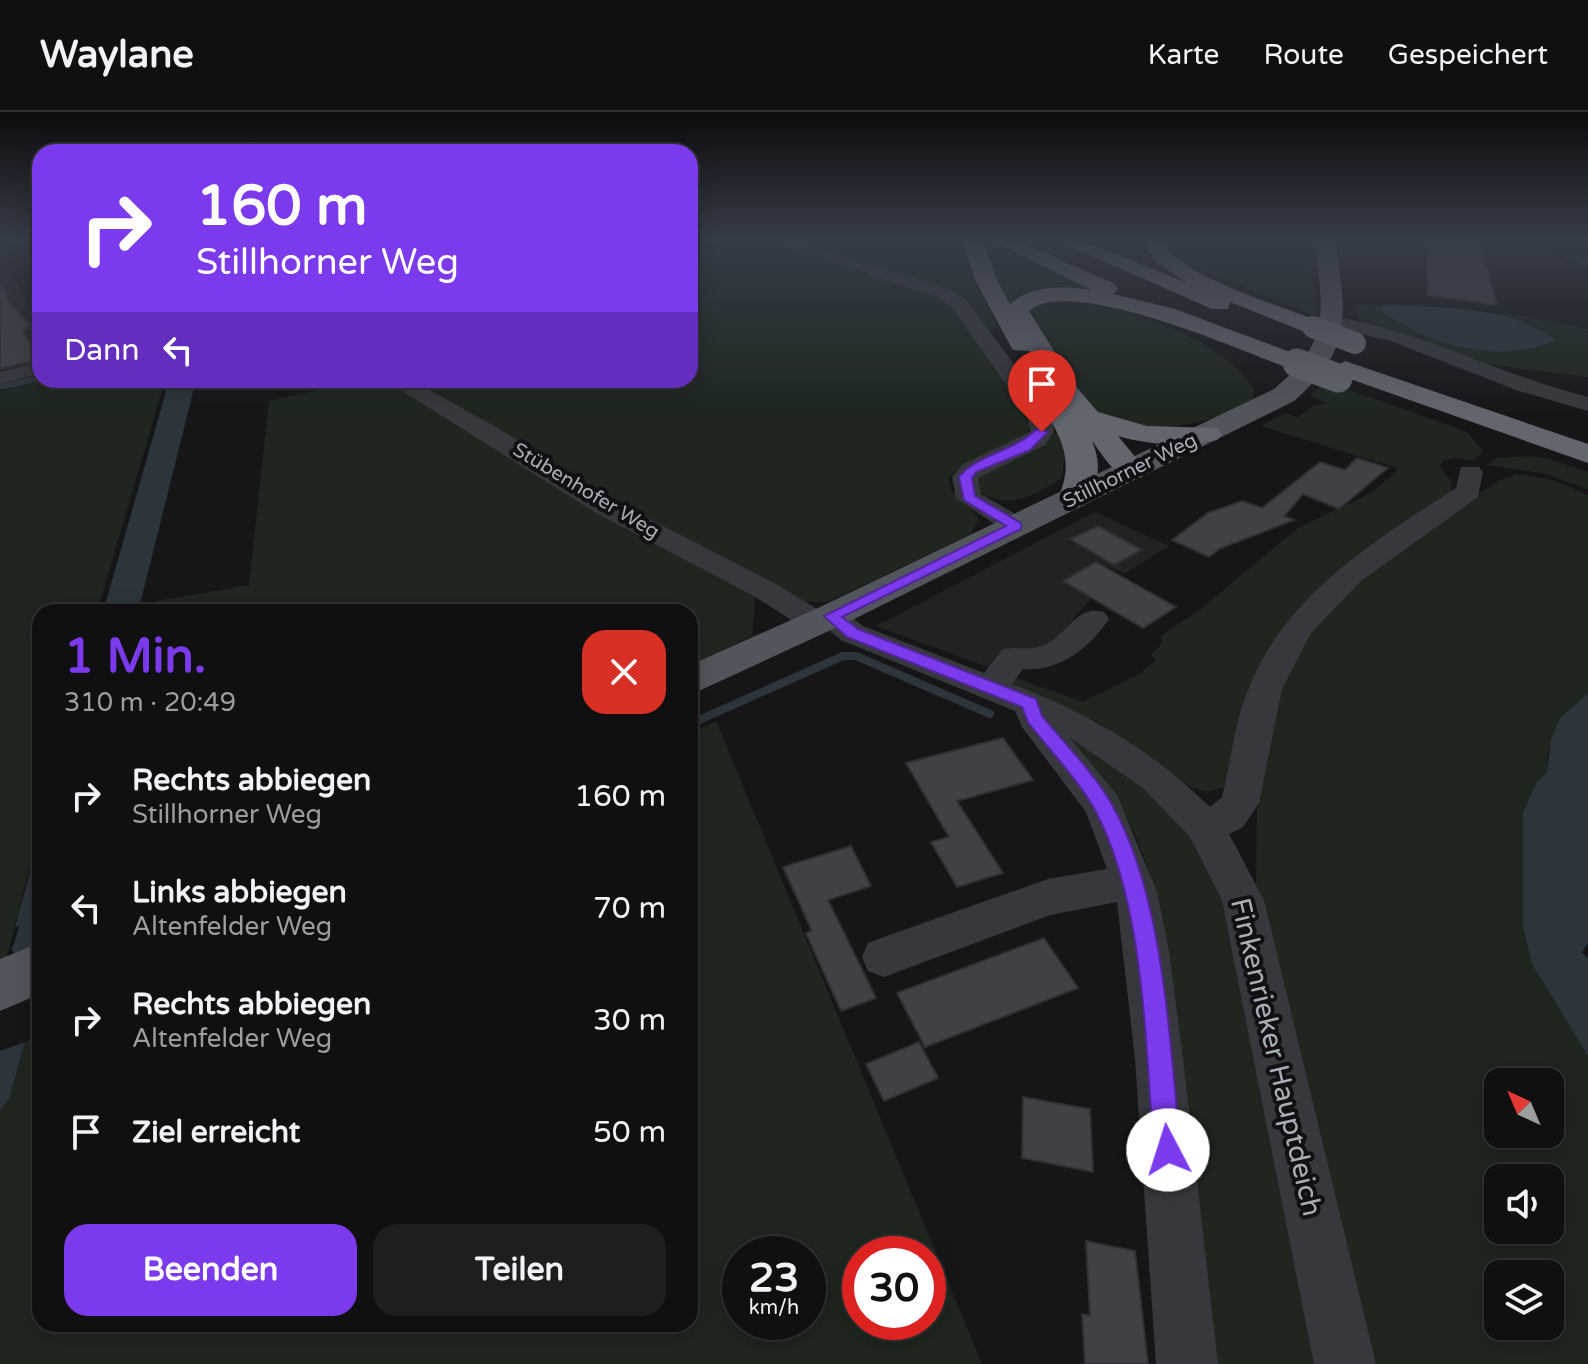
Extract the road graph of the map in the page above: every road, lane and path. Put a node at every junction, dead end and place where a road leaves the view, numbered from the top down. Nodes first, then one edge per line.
1 (952, 298) edge
2 (996, 298) edge
3 (1032, 298) edge
4 (1100, 298) edge
5 (1134, 298) edge
6 (1192, 298) edge
7 (1208, 298) edge
8 (1232, 298) edge
9 (1317, 298) edge
10 (1195, 325) junction
11 (1312, 341) junction
12 (1348, 361) junction
13 (32, 370) edge
14 (0, 378) edge
15 (410, 388) edge
16 (1588, 404) edge
17 (1087, 418) junction
18 (1588, 433) edge
19 (1207, 434) junction
20 (1588, 454) edge
21 (1085, 455) junction
22 (1131, 470) junction
23 (1470, 472) dead end
24 (1074, 498) junction
25 (1016, 526) junction
26 (1093, 619) dead end
27 (825, 620) junction
28 (698, 677) edge
29 (1010, 696) junction
30 (1205, 827) junction
31 (1133, 882) junction
32 (884, 957) dead end
33 (32, 971) edge
34 (0, 985) edge
35 (1187, 1364) edge
36 (1345, 1364) edge

1 - 25 street
2 - 21 highway
3 - 17 highway
4 - 10 highway
5 - 10 highway
6 - 11 highway
7 - 11 highway
8 - 11 highway
9 - 11 main road, Stillhorner Weg
10 - 11 highway
11 - 12 highway, bridge
11 - 12 highway, bridge
11 - 16 street
11 - 19 main road, Stillhorner Weg
12 - 18 highway
12 - 20 highway
13 - 14 street
15 - 27 street, Stübenhofer Weg
17 - 19 highway
17 - 22 highway
19 - 22 main road, Stillhorner Weg
21 - 22 highway
21 - 24 highway
22 - 24 main road, Stillhorner Weg
23 - 30 street
24 - 25 main road, Stillhorner Weg
25 - 27 main road, Stillhorner Weg
26 - 29 street
27 - 28 main road, Stillhorner Weg
27 - 29 street, Finkenrieker Hauptdeich
29 - 30 street, Finkenrieker Hauptdeich
29 - 31 street
30 - 36 street, Finkenrieker Hauptdeich
31 - 32 street
31 - 35 street
33 - 34 main road

